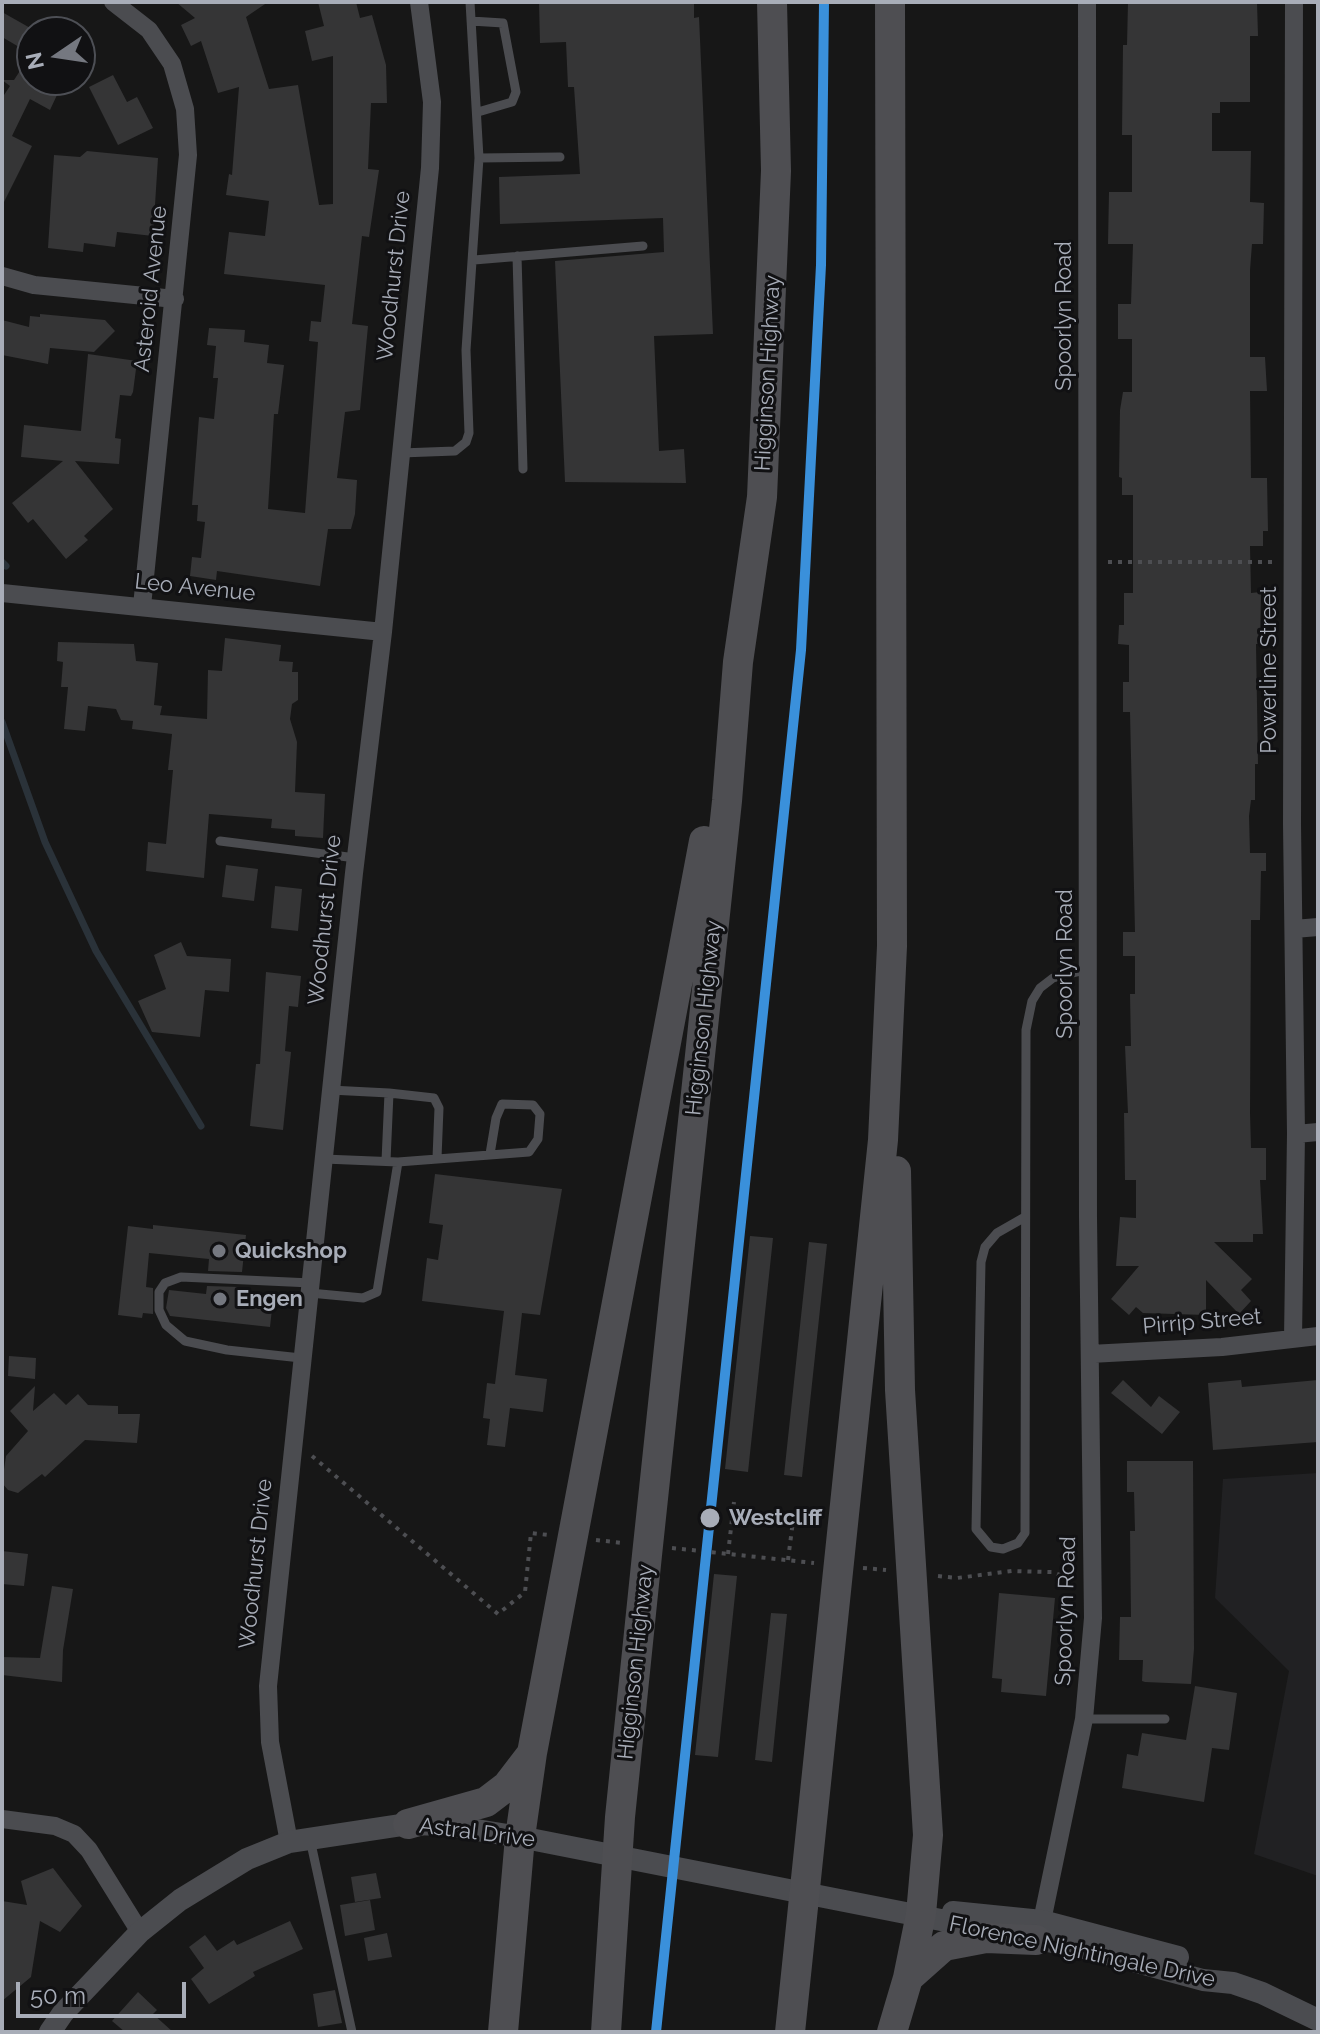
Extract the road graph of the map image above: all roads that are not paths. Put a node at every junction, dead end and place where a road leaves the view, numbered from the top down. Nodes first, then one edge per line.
1 (113, 2) edge
2 (419, 2) edge
3 (470, 2) edge
4 (772, 2) edge
5 (890, 2) edge
6 (1087, 2) edge
7 (1294, 2) edge
8 (471, 21) junction
9 (478, 112) junction
10 (560, 157) dead end
11 (479, 158) junction
12 (643, 246) dead end
13 (517, 256) junction
14 (474, 260) junction
15 (2, 276) edge
16 (175, 299) junction
17 (401, 453) junction
18 (523, 469) dead end
19 (2, 593) edge
20 (142, 606) junction
21 (383, 632) junction
22 (738, 662) junction
23 (220, 841) dead end
24 (356, 858) junction
25 (1318, 927) edge
26 (1294, 929) junction
27 (892, 946) junction
28 (1089, 969) junction
29 (330, 1090) junction
30 (389, 1093) junction
31 (1318, 1132) edge
32 (1296, 1134) junction
33 (490, 1154) junction
34 (437, 1158) junction
35 (324, 1159) junction
36 (386, 1161) junction
37 (398, 1162) junction
38 (1025, 1217) junction
39 (310, 1288) junction
40 (1318, 1336) edge
41 (1293, 1338) junction
42 (1090, 1354) junction
43 (301, 1358) junction
44 (1084, 1719) junction
45 (1165, 1719) dead end
46 (532, 1753) junction
47 (2, 1819) edge
48 (408, 1824) junction
49 (520, 1837) junction
50 (299, 1841) junction
51 (921, 1914) junction
52 (1039, 1931) junction
53 (140, 1932) junction
54 (908, 1978) junction
55 (1233, 1983) junction
56 (1318, 2020) edge
57 (50, 2032) edge
58 (352, 2032) edge
59 (503, 2032) edge
60 (606, 2032) edge
61 (790, 2032) edge
62 (892, 2032) edge

1 - 16 street, Asteroid Avenue
2 - 17 street, Woodhurst Drive
3 - 8 lane
4 - 22 highway, Higginson Highway
5 - 27 highway
6 - 28 street, Spoorlyn Road
7 - 26 street, Powerline Street
8 - 9 lane
8 - 9 lane
9 - 11 lane
10 - 11 lane
11 - 14 lane
12 - 13 lane
13 - 14 lane
13 - 18 lane
14 - 17 lane
15 - 16 street
16 - 20 street, Asteroid Avenue
17 - 21 street, Woodhurst Drive
19 - 20 street, Leo Avenue
20 - 21 street, Leo Avenue
21 - 24 street, Woodhurst Drive
22 - 46 highway
22 - 60 highway, Higginson Highway
23 - 24 lane
24 - 29 street, Woodhurst Drive
25 - 26 street
26 - 32 street, Powerline Street
27 - 51 highway
27 - 61 highway
28 - 38 lane
28 - 42 street, Spoorlyn Road
29 - 30 lane
29 - 35 street, Woodhurst Drive
30 - 34 lane
30 - 36 lane
31 - 32 street
32 - 41 street, Powerline Street
33 - 33 lane
33 - 34 lane
34 - 37 lane
35 - 36 lane
35 - 39 street, Woodhurst Drive
36 - 37 lane
37 - 39 lane
38 - 38 lane
39 - 43 street, Woodhurst Drive
39 - 43 lane
40 - 41 street, Pirrip Street
41 - 42 street, Pirrip Street
42 - 44 street, Spoorlyn Road
43 - 50 street, Woodhurst Drive
44 - 45 lane
44 - 52 street, Spoorlyn Road
46 - 48 highway
46 - 49 highway
47 - 53 street
48 - 49 street, Astral Drive
48 - 50 street, Astral Drive
49 - 51 street, Astral Drive
49 - 59 highway
50 - 53 street, Astral Drive
50 - 58 lane
51 - 52 street, Florence Nightingale Drive
51 - 54 highway
52 - 54 highway
52 - 55 street, Florence Nightingale Drive
52 - 55 street, Florence Nightingale Drive
53 - 57 street, Astral Drive
54 - 62 highway
55 - 56 street, Florence Nightingale Drive

